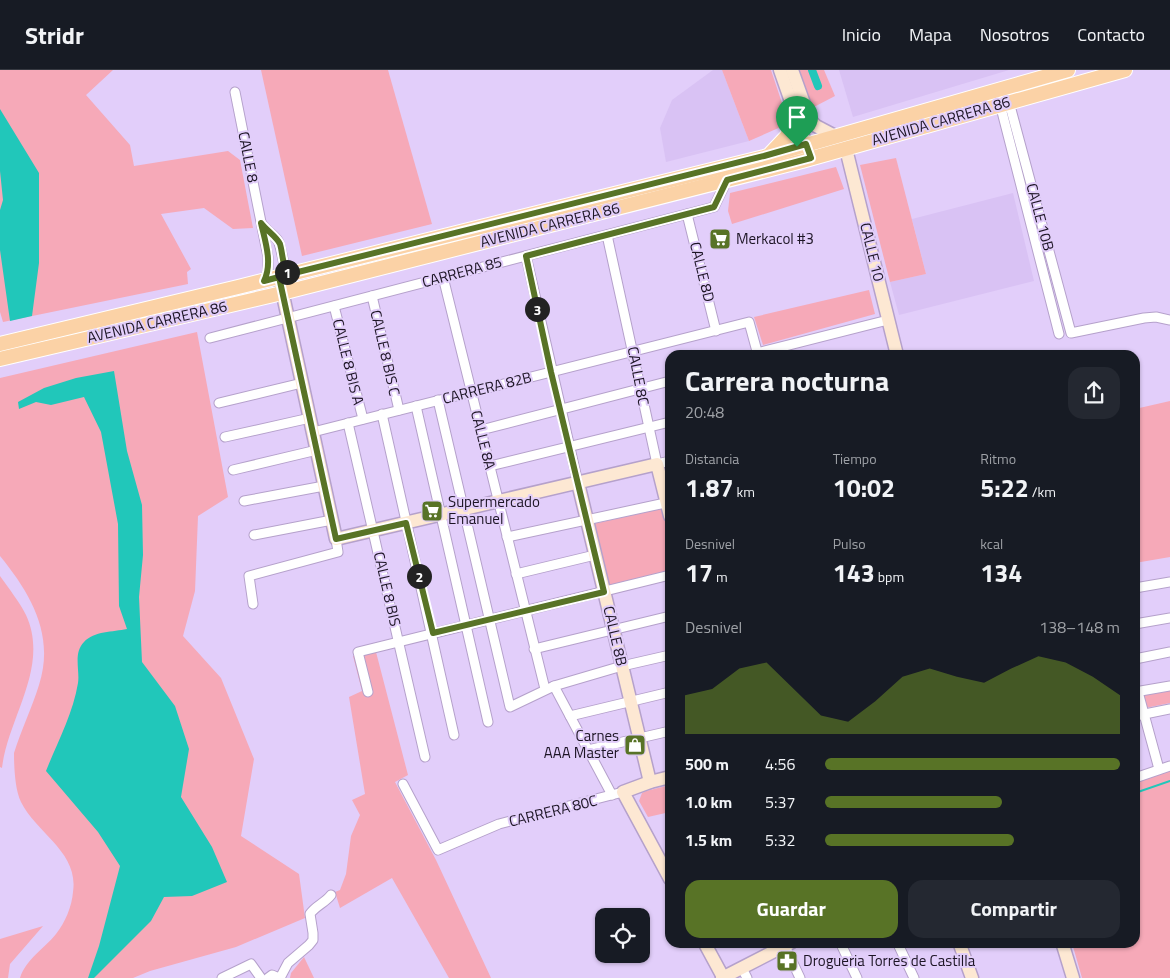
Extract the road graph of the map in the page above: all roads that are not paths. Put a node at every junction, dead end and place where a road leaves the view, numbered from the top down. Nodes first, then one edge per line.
1 (780, 70) edge
2 (792, 70) edge
3 (1068, 70) edge
4 (1125, 70) edge
5 (235, 92) dead end
6 (1004, 103) junction
7 (796, 114) junction
8 (835, 136) junction
9 (806, 144) junction
10 (846, 149) junction
11 (769, 155) junction
12 (811, 158) junction
13 (727, 180) junction
14 (687, 214) junction
15 (261, 223) junction
16 (607, 234) junction
17 (526, 256) junction
18 (285, 276) junction
19 (443, 277) junction
20 (264, 281) junction
21 (282, 293) junction
22 (372, 296) junction
23 (334, 306) junction
24 (288, 318) junction
25 (888, 320) junction
26 (1170, 320) edge
27 (716, 331) junction
28 (1059, 334) dead end
29 (210, 338) dead end
30 (0, 344) edge
31 (757, 350) edge
32 (773, 350) edge
33 (896, 350) edge
34 (634, 351) junction
35 (0, 358) edge
36 (551, 372) junction
37 (665, 382) edge
38 (302, 383) junction
39 (640, 388) junction
40 (472, 392) junction
41 (438, 400) junction
42 (218, 402) dead end
43 (416, 406) junction
44 (560, 409) junction
45 (399, 410) junction
46 (382, 414) junction
47 (310, 418) junction
48 (362, 419) junction
49 (348, 423) junction
50 (665, 423) edge
51 (648, 427) junction
52 (480, 430) junction
53 (313, 432) junction
54 (225, 437) dead end
55 (569, 447) junction
56 (317, 450) junction
57 (664, 463) edge
58 (490, 466) junction
59 (233, 470) dead end
60 (578, 483) junction
61 (324, 486) junction
62 (244, 501) dead end
63 (498, 501) junction
64 (665, 503) edge
65 (463, 509) junction
66 (440, 515) junction
67 (587, 519) junction
68 (332, 520) junction
69 (406, 523) junction
70 (373, 530) junction
71 (254, 535) dead end
72 (507, 538) junction
73 (336, 539) junction
74 (595, 555) junction
75 (516, 574) junction
76 (665, 577) edge
77 (1170, 582) edge
78 (1140, 587) edge
79 (604, 592) junction
80 (253, 604) dead end
81 (525, 611) junction
82 (665, 617) edge
83 (1170, 618) edge
84 (489, 620) junction
85 (1140, 623) edge
86 (464, 626) junction
87 (613, 630) junction
88 (433, 633) junction
89 (400, 641) junction
90 (534, 649) junction
91 (1170, 652) edge
92 (665, 656) edge
93 (1140, 658) edge
94 (622, 666) junction
95 (1170, 686) edge
96 (549, 688) junction
97 (1140, 691) edge
98 (368, 692) dead end
99 (665, 693) edge
100 (630, 702) junction
101 (1170, 709) edge
102 (1140, 715) edge
103 (570, 716) junction
104 (488, 722) dead end
105 (665, 732) edge
106 (454, 735) dead end
107 (639, 738) junction
108 (588, 750) junction
109 (426, 756) dead end
110 (1170, 766) edge
111 (1159, 769) junction
112 (1140, 776) edge
113 (665, 778) edge
114 (650, 782) junction
115 (403, 784) dead end
116 (618, 793) junction
117 (665, 871) edge
118 (331, 895) dead end
119 (707, 948) edge
120 (782, 948) edge
121 (789, 948) edge
122 (843, 948) edge
123 (900, 948) edge
124 (961, 948) edge
125 (1064, 948) edge
126 (744, 973) edge
127 (222, 978) edge
128 (260, 978) edge
129 (268, 978) edge
130 (280, 978) edge
131 (723, 978) edge
132 (800, 978) edge
133 (857, 978) edge
134 (914, 978) edge
135 (972, 978) edge
136 (1073, 978) edge

1 - 7 street
2 - 8 street
3 - 8 main road, AVENIDA CARRERA 86
4 - 6 main road, AVENIDA CARRERA 86
5 - 15 street, CALLE 8
6 - 10 main road, AVENIDA CARRERA 86
6 - 26 street, CALLE 10B
6 - 28 street, CALLE 10B
7 - 9 street
7 - 11 main road
8 - 9 main road, AVENIDA CARRERA 86
9 - 11 main road, AVENIDA CARRERA 86
9 - 12 street
10 - 12 main road, AVENIDA CARRERA 86
10 - 25 street, CALLE 10
11 - 18 main road, AVENIDA CARRERA 86
12 - 13 main road, AVENIDA CARRERA 86
13 - 14 street, CARRERA 85
13 - 21 main road, AVENIDA CARRERA 86
14 - 16 street, CARRERA 85
14 - 27 street, CALLE 8D
15 - 18 street
15 - 20 street, CALLE 8
16 - 17 street, CARRERA 85
16 - 34 street, CALLE 8C
17 - 19 street, CARRERA 85
17 - 36 street, CALLE 8B
18 - 20 main road, AVENIDA CARRERA 86
18 - 21 street
19 - 22 street, CARRERA 85
19 - 40 street, CALLE 8A
20 - 30 main road, AVENIDA CARRERA 86
21 - 24 street
21 - 35 main road, AVENIDA CARRERA 86
22 - 23 street, CARRERA 85
22 - 45 street, CALLE 8 BIS C
23 - 24 street, CARRERA 85
23 - 48 street, CALLE 8 BIS A
24 - 29 street, CARRERA 85
24 - 38 street
25 - 32 street
25 - 33 street, CALLE 10
27 - 31 street, CARRERA 82B
27 - 34 street, CARRERA 82B
34 - 36 street, CARRERA 82B
34 - 39 street, CALLE 8C
36 - 40 street, CARRERA 82B
36 - 44 street, CALLE 8B
37 - 39 street
38 - 42 street
38 - 47 street
39 - 44 street
39 - 51 street, CALLE 8C
40 - 41 street, CARRERA 82B
40 - 52 street, CALLE 8A
41 - 43 street, CARRERA 82B
41 - 65 street
43 - 45 street, CARRERA 82B
43 - 66 street
44 - 52 street
44 - 55 street, CALLE 8B
45 - 46 street, CARRERA 82B
46 - 48 street, CARRERA 82B
46 - 69 street
47 - 53 street
47 - 54 street
48 - 49 street, CARRERA 82B
49 - 53 street, CARRERA 82B
49 - 70 street, CALLE 8 BIS
50 - 51 street
51 - 55 street
51 - 57 street, CALLE 8C
52 - 58 street, CALLE 8A
53 - 56 street
55 - 58 street
55 - 60 street, CALLE 8B
56 - 59 street
56 - 61 street
57 - 60 street
58 - 63 street, CALLE 8A
60 - 63 street
60 - 67 street, CALLE 8B
61 - 62 street
61 - 68 street
63 - 65 street
63 - 72 street, CALLE 8A
64 - 67 street
65 - 66 street
65 - 84 street
66 - 69 street
66 - 86 street
67 - 72 street
67 - 74 street, CALLE 8B
68 - 71 street
68 - 73 street
69 - 70 street
69 - 88 street
70 - 73 street
70 - 89 street, CALLE 8 BIS
72 - 75 street, CALLE 8A
73 - 80 street
74 - 75 street
74 - 79 street, CALLE 8B
75 - 81 street, CALLE 8A
76 - 79 street
77 - 78 street
79 - 81 street
79 - 87 street, CALLE 8B
81 - 84 street
81 - 90 street, CALLE 8A
82 - 87 street
83 - 85 street
84 - 86 street
84 - 96 street
86 - 88 street
86 - 104 street
87 - 90 street
87 - 94 street, CALLE 8B
88 - 89 street
88 - 106 street
89 - 98 street
89 - 109 street, CALLE 8 BIS
90 - 96 street, CALLE 8A
91 - 93 street
92 - 94 street
94 - 96 street
94 - 100 street, CALLE 8B
95 - 97 street
96 - 103 street, CALLE 8A
99 - 100 street
100 - 103 street
100 - 107 street, CALLE 8B
101 - 102 street
102 - 111 street
103 - 108 street, CALLE 8A
105 - 107 street
107 - 108 street
107 - 114 street, CALLE 8B
108 - 116 street, CALLE 8A
110 - 111 street
111 - 112 street
113 - 114 street, CARRERA 80C
114 - 116 street, CARRERA 80C
115 - 116 street, CARRERA 80C
116 - 117 street
118 - 130 street
119 - 131 street
120 - 126 street
121 - 132 street
122 - 133 street
123 - 134 street
124 - 135 street
125 - 136 street
126 - 131 street
127 - 128 street
129 - 130 street

